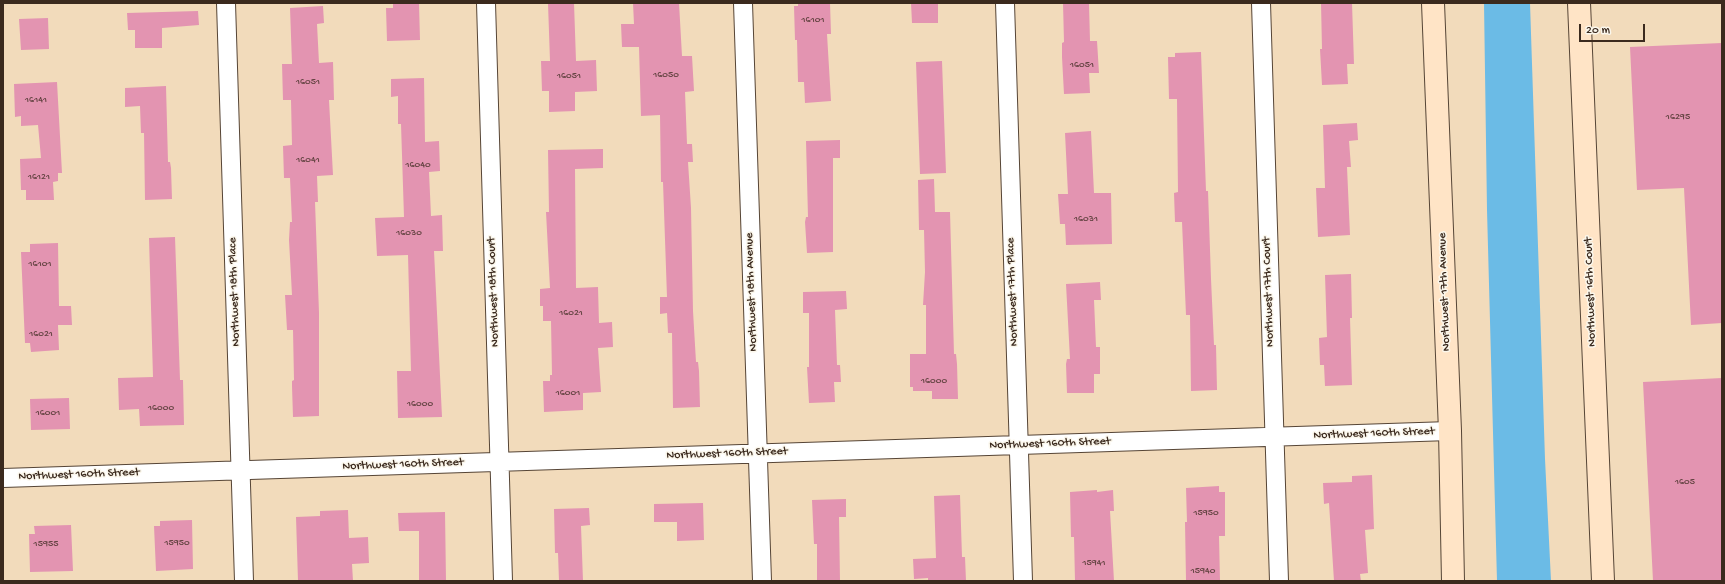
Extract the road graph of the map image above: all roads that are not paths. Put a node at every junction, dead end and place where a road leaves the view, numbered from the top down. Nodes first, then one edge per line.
1 (226, 3) edge
2 (486, 3) edge
3 (743, 3) edge
4 (1005, 3) edge
5 (1261, 3) edge
6 (1433, 3) edge
7 (1579, 3) edge
8 (1450, 431) junction
9 (1274, 437) junction
10 (1018, 445) junction
11 (758, 453) junction
12 (499, 462) junction
13 (241, 470) junction
14 (3, 478) edge
15 (244, 581) edge
16 (503, 581) edge
17 (762, 581) edge
18 (1023, 581) edge
19 (1279, 581) edge
20 (1453, 581) edge
21 (1603, 581) edge

1 - 13 street, Northwest 18th Place
2 - 12 street, Northwest 18th Court
3 - 11 street, Northwest 18th Avenue
4 - 10 street, Northwest 17th Place
5 - 9 street, Northwest 17th Court
6 - 8 street, Northwest 17th Avenue
7 - 21 street, Northwest 16th Court
8 - 9 street, Northwest 160th Street
8 - 20 street, Northwest 17th Avenue
9 - 10 street, Northwest 160th Street
9 - 19 street, Northwest 17th Court
10 - 11 street, Northwest 160th Street
10 - 18 street, Northwest 17th Place
11 - 12 street, Northwest 160th Street
11 - 17 street, Northwest 18th Avenue
12 - 13 street, Northwest 160th Street
12 - 16 street, Northwest 18th Court
13 - 14 street, Northwest 160th Street
13 - 15 street, Northwest 18th Place

